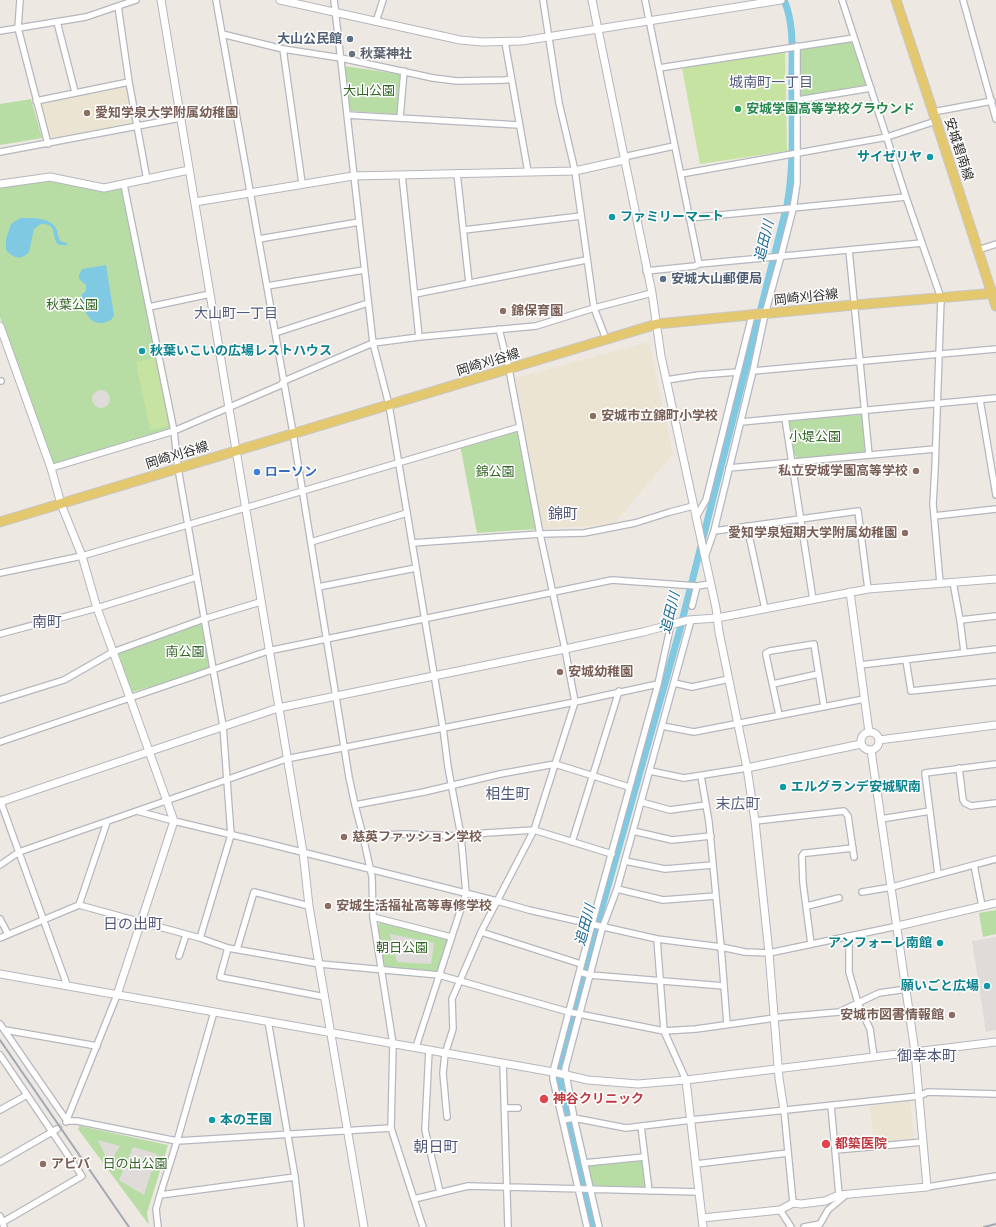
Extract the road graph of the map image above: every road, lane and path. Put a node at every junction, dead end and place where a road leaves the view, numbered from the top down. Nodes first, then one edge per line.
1 (20, 0) edge
2 (136, 0) edge
3 (161, 0) edge
4 (216, 0) edge
5 (280, 0) edge
6 (334, 0) edge
7 (383, 0) edge
8 (543, 0) edge
9 (592, 0) edge
10 (645, 0) edge
11 (781, 0) edge
12 (842, 0) edge
13 (896, 0) edge
14 (963, 0) edge
15 (118, 6) junction
16 (336, 13) junction
17 (649, 21) junction
18 (57, 22) junction
19 (376, 22) junction
20 (18, 28) junction
21 (598, 29) junction
22 (0, 31) edge
23 (222, 34) junction
24 (550, 36) junction
25 (854, 38) junction
26 (505, 42) junction
27 (793, 47) junction
28 (283, 49) junction
29 (341, 58) junction
30 (659, 68) junction
31 (404, 71) junction
32 (511, 79) junction
33 (129, 82) junction
34 (871, 88) junction
35 (75, 92) junction
36 (798, 100) junction
37 (36, 101) junction
38 (992, 101) junction
39 (933, 112) junction
40 (347, 115) junction
41 (995, 115) edge
42 (180, 118) junction
43 (400, 118) junction
44 (936, 121) junction
45 (519, 124) junction
46 (137, 127) junction
47 (887, 136) junction
48 (48, 144) junction
49 (674, 146) junction
50 (0, 152) edge
51 (794, 154) junction
52 (624, 160) junction
53 (189, 170) junction
54 (575, 171) junction
55 (528, 172) junction
56 (457, 173) junction
57 (681, 174) junction
58 (402, 175) junction
59 (353, 176) junction
60 (147, 180) junction
61 (302, 183) junction
62 (0, 184) edge
63 (124, 185) junction
64 (251, 192) junction
65 (906, 198) junction
66 (195, 202) junction
67 (791, 209) junction
68 (581, 216) junction
69 (689, 218) junction
70 (359, 222) junction
71 (464, 230) junction
72 (259, 239) junction
73 (922, 243) junction
74 (996, 244) edge
75 (849, 250) junction
76 (978, 250) junction
77 (780, 256) junction
78 (586, 260) junction
79 (699, 264) junction
80 (364, 270) junction
81 (646, 271) junction
82 (469, 283) junction
83 (267, 286) junction
84 (652, 293) junction
85 (210, 294) junction
86 (415, 294) junction
87 (994, 294) edge
88 (941, 298) junction
89 (368, 303) junction
90 (854, 305) junction
91 (996, 306) edge
92 (149, 307) junction
93 (594, 308) junction
94 (765, 314) junction
95 (753, 315) junction
96 (657, 324) junction
97 (0, 326) edge
98 (499, 329) junction
99 (275, 333) junction
100 (419, 337) junction
101 (606, 339) junction
102 (373, 343) junction
103 (996, 349) edge
104 (939, 354) junction
105 (860, 362) junction
106 (508, 369) junction
107 (753, 371) junction
108 (738, 372) junction
109 (666, 380) junction
110 (284, 381) junction
111 (996, 398) edge
112 (980, 400) junction
113 (937, 404) junction
114 (389, 405) junction
115 (228, 408) junction
116 (864, 411) junction
117 (785, 418) junction
118 (741, 422) junction
119 (520, 428) junction
120 (174, 431) junction
121 (293, 433) junction
122 (936, 449) junction
123 (235, 451) junction
124 (869, 455) junction
125 (792, 462) junction
126 (399, 463) junction
127 (50, 468) junction
128 (178, 468) junction
129 (729, 468) junction
130 (302, 491) junction
131 (996, 495) edge
132 (61, 504) junction
133 (693, 506) junction
134 (244, 509) junction
135 (996, 509) edge
136 (406, 514) junction
137 (934, 516) junction
138 (696, 517) junction
139 (800, 519) junction
140 (0, 522) edge
141 (188, 525) junction
142 (747, 526) junction
143 (714, 531) junction
144 (540, 534) junction
145 (311, 542) junction
146 (412, 543) junction
147 (82, 556) junction
148 (704, 556) junction
149 (416, 568) junction
150 (0, 573) edge
151 (197, 577) junction
152 (996, 579) edge
153 (953, 582) junction
154 (940, 583) junction
155 (710, 584) junction
156 (697, 586) junction
157 (318, 587) junction
158 (868, 589) junction
159 (553, 592) junction
160 (850, 592) junction
161 (813, 600) junction
162 (260, 602) junction
163 (692, 606) dead end
164 (97, 608) junction
165 (765, 609) junction
166 (996, 616) edge
167 (717, 618) junction
168 (204, 619) junction
169 (425, 619) junction
170 (690, 620) junction
171 (960, 620) junction
172 (672, 624) junction
173 (0, 634) edge
174 (327, 639) junction
175 (565, 649) junction
176 (996, 649) edge
177 (268, 651) junction
178 (113, 652) junction
179 (964, 652) junction
180 (906, 660) junction
181 (860, 665) junction
182 (213, 669) junction
183 (818, 674) junction
184 (434, 676) junction
185 (729, 679) junction
186 (674, 682) junction
187 (996, 682) edge
188 (658, 684) junction
189 (773, 684) junction
190 (619, 691) junction
191 (337, 695) junction
192 (130, 698) junction
193 (864, 699) junction
194 (0, 700) edge
195 (575, 702) junction
196 (824, 707) junction
197 (278, 708) junction
198 (779, 716) junction
199 (738, 724) junction
200 (996, 725) edge
201 (223, 726) junction
202 (662, 726) junction
203 (443, 728) junction
204 (869, 732) junction
205 (879, 740) junction
206 (0, 742) edge
207 (861, 744) junction
208 (344, 748) junction
209 (871, 750) junction
210 (149, 751) junction
211 (286, 759) junction
212 (555, 764) junction
213 (996, 764) edge
214 (747, 768) junction
215 (959, 768) junction
216 (650, 771) junction
217 (594, 776) junction
218 (700, 776) junction
219 (227, 781) junction
220 (452, 786) junction
221 (630, 787) junction
222 (167, 800) junction
223 (0, 801) edge
224 (641, 802) junction
225 (996, 803) edge
226 (355, 805) junction
227 (706, 805) junction
228 (137, 811) junction
229 (930, 811) junction
230 (882, 819) junction
231 (174, 821) junction
232 (756, 821) junction
233 (107, 822) junction
234 (534, 830) junction
235 (633, 831) junction
236 (231, 835) junction
237 (363, 836) junction
238 (461, 836) junction
239 (711, 836) junction
240 (572, 842) junction
241 (853, 848) junction
242 (19, 852) junction
243 (302, 852) junction
244 (612, 854) junction
245 (854, 857) dead end
246 (996, 859) edge
247 (625, 861) junction
248 (0, 865) edge
249 (974, 865) junction
250 (713, 866) junction
251 (370, 869) junction
252 (938, 874) junction
253 (892, 887) junction
254 (617, 889) junction
255 (862, 892) dead end
256 (466, 893) junction
257 (716, 896) junction
258 (839, 898) dead end
259 (497, 901) junction
260 (996, 903) edge
261 (79, 905) junction
262 (310, 906) junction
263 (807, 906) junction
264 (982, 906) junction
265 (373, 917) junction
266 (0, 919) edge
267 (44, 920) junction
268 (141, 923) junction
269 (592, 924) junction
270 (604, 926) junction
271 (898, 926) junction
272 (481, 932) junction
273 (8, 934) junction
274 (186, 935) junction
275 (848, 936) junction
276 (451, 937) junction
277 (0, 938) edge
278 (200, 938) junction
279 (657, 939) junction
280 (811, 944) junction
281 (721, 947) junction
282 (228, 948) junction
283 (237, 949) junction
284 (769, 953) junction
285 (179, 956) dead end
286 (320, 964) junction
287 (581, 964) junction
288 (381, 970) junction
289 (580, 972) junction
290 (0, 974) edge
291 (439, 975) junction
292 (590, 975) junction
293 (660, 980) junction
294 (461, 981) junction
295 (67, 985) junction
296 (724, 986) junction
297 (907, 990) junction
298 (117, 995) junction
299 (325, 997) junction
300 (858, 1003) junction
301 (214, 1012) junction
302 (569, 1012) junction
303 (580, 1014) junction
304 (775, 1019) junction
305 (268, 1022) junction
306 (0, 1024) edge
307 (727, 1024) junction
308 (5, 1030) junction
309 (664, 1031) junction
310 (331, 1032) junction
311 (996, 1042) edge
312 (393, 1044) junction
313 (97, 1046) junction
314 (416, 1047) junction
315 (429, 1050) junction
316 (915, 1052) junction
317 (445, 1054) junction
318 (874, 1057) junction
319 (1, 1059) edge
320 (503, 1063) junction
321 (779, 1069) junction
322 (553, 1072) junction
323 (565, 1075) junction
324 (686, 1080) junction
325 (996, 1094) edge
326 (27, 1095) junction
327 (919, 1096) junction
328 (831, 1105) junction
329 (505, 1108) junction
330 (518, 1108) dead end
331 (0, 1110) edge
332 (784, 1110) junction
333 (447, 1116) dead end
334 (574, 1118) junction
335 (563, 1120) junction
336 (691, 1120) junction
337 (66, 1122) junction
338 (641, 1126) junction
339 (391, 1128) junction
340 (54, 1130) junction
341 (347, 1131) junction
342 (286, 1134) junction
343 (177, 1141) junction
344 (923, 1142) junction
345 (836, 1150) junction
346 (788, 1153) junction
347 (644, 1157) junction
348 (0, 1162) edge
349 (584, 1163) junction
350 (696, 1164) junction
351 (996, 1176) edge
352 (295, 1177) junction
353 (506, 1187) junction
354 (927, 1187) junction
355 (578, 1189) junction
356 (590, 1190) junction
357 (649, 1191) junction
358 (440, 1192) junction
359 (699, 1192) junction
360 (160, 1195) junction
361 (843, 1195) junction
362 (414, 1199) junction
363 (793, 1203) junction
364 (780, 1210) junction
365 (0, 1216) edge
366 (702, 1218) junction
367 (4, 1225) edge
368 (158, 1227) edge
369 (301, 1227) edge
370 (364, 1227) edge
371 (423, 1227) edge
372 (508, 1227) edge
373 (587, 1227) edge
374 (599, 1227) edge
375 (703, 1227) edge
376 (791, 1227) edge
377 (804, 1227) edge

1 - 20 street
2 - 15 street
3 - 42 street
4 - 23 street
5 - 16 street
6 - 16 street
7 - 19 street
8 - 24 street
9 - 21 street
10 - 17 street
11 - 17 street
12 - 25 street
13 - 39 main road, 安城碧南線
14 - 38 street
15 - 18 street
15 - 33 street
16 - 19 street
16 - 29 street
17 - 21 street
17 - 30 street
18 - 20 street
18 - 35 street
19 - 26 street
20 - 22 street
20 - 37 street
21 - 24 street
21 - 52 street
23 - 28 street
23 - 64 street
24 - 26 street
24 - 54 street
25 - 27 street
25 - 34 street
26 - 32 street
27 - 30 street
27 - 36 street
28 - 29 street
28 - 61 street
29 - 31 street
29 - 40 street
30 - 49 street
31 - 32 street
31 - 43 street
32 - 45 street
33 - 35 street
33 - 46 street
34 - 36 street
34 - 47 street
35 - 37 street
36 - 51 street
37 - 48 street
38 - 39 street
38 - 41 street
39 - 44 main road, 安城碧南線
40 - 43 street
40 - 59 street
42 - 46 street
42 - 53 street
43 - 45 street
44 - 47 street
44 - 76 main road, 安城碧南線
45 - 55 street
46 - 48 street
46 - 60 street
47 - 51 street
47 - 65 street
48 - 50 street
49 - 52 street
49 - 57 street
51 - 57 street
51 - 67 street
52 - 54 street
52 - 81 street
53 - 60 street
53 - 66 street
54 - 55 street
54 - 68 street
55 - 56 street
56 - 58 street
56 - 71 street
57 - 69 street
58 - 59 street
58 - 86 street
59 - 61 street
59 - 70 street
60 - 63 street
61 - 64 street
62 - 63 street
63 - 92 street
64 - 66 street
64 - 72 street
65 - 67 street
65 - 73 street
66 - 85 street
67 - 69 street
67 - 77 street
68 - 71 street
68 - 78 street
69 - 79 street
70 - 72 street
70 - 80 street
71 - 82 street
72 - 83 street
73 - 75 street
73 - 88 street
74 - 76 street
75 - 77 street
75 - 90 street
76 - 87 main road, 安城碧南線
77 - 79 street
77 - 94 street
78 - 82 street
78 - 93 street
79 - 81 street
80 - 83 street
80 - 89 street
81 - 84 street
82 - 86 street
83 - 99 street
84 - 93 street
84 - 96 street
85 - 92 street
85 - 115 street
86 - 100 street
87 - 88 main road, 岡崎刈谷線
87 - 91 main road, 安城碧南線
88 - 90 main road, 岡崎刈谷線
88 - 104 street
89 - 99 street
89 - 102 street
90 - 94 main road, 岡崎刈谷線
90 - 105 street
92 - 120 street
93 - 98 street
93 - 101 street
94 - 95 main road, 岡崎刈谷線
94 - 107 street
95 - 96 main road, 岡崎刈谷線
95 - 108 street
96 - 101 main road, 岡崎刈谷線
96 - 109 street
97 - 127 street
98 - 100 street
98 - 106 street
99 - 110 street
100 - 102 street
101 - 106 main road, 岡崎刈谷線
102 - 110 street
102 - 114 street
103 - 104 street
104 - 105 street
104 - 113 street
105 - 107 street
105 - 116 street
106 - 114 main road, 岡崎刈谷線
106 - 119 street
107 - 118 street
108 - 109 street
108 - 138 street
109 - 133 street
110 - 115 street
110 - 121 street
111 - 112 street
112 - 113 street
112 - 131 street
113 - 116 street
113 - 122 street
114 - 121 main road, 岡崎刈谷線
114 - 126 street
115 - 120 street
115 - 123 street
116 - 117 street
116 - 124 street
117 - 118 street
117 - 125 street
118 - 129 street
119 - 126 street
119 - 144 street
120 - 127 street
120 - 128 street
121 - 123 main road, 岡崎刈谷線
121 - 130 street
122 - 124 street
122 - 137 street
123 - 128 main road, 岡崎刈谷線
123 - 134 street
124 - 125 street
125 - 129 street
125 - 139 street
126 - 130 street
126 - 136 street
127 - 132 street
128 - 132 main road, 岡崎刈谷線
128 - 141 street
129 - 143 street
130 - 134 street
130 - 145 street
132 - 140 main road, 岡崎刈谷線
132 - 147 street
133 - 138 street
133 - 144 street
134 - 141 street
134 - 162 street
135 - 137 street
136 - 145 street
136 - 146 street
137 - 154 street
138 - 148 street
139 - 142 street
139 - 158 street
139 - 161 street
141 - 147 street
141 - 151 street
142 - 143 street
142 - 165 street
143 - 148 street
144 - 146 street
144 - 159 street
145 - 157 street
146 - 149 street
147 - 150 street
147 - 164 street
148 - 155 street
149 - 157 street
149 - 169 street
151 - 164 street
151 - 168 street
152 - 153 street
153 - 154 street
153 - 171 street
154 - 158 street
155 - 156 street
155 - 167 street
156 - 159 street
156 - 163 street
157 - 174 street
158 - 160 street
159 - 169 street
159 - 175 street
160 - 161 street
160 - 181 street
161 - 165 street
162 - 168 street
162 - 177 street
164 - 173 street
164 - 178 street
165 - 167 street
166 - 171 street
167 - 170 street
167 - 185 street
168 - 178 street
168 - 182 street
169 - 174 street
169 - 184 street
170 - 172 street
170 - 186 street
171 - 179 street
172 - 175 street
172 - 188 street
174 - 177 street
174 - 191 street
175 - 184 street
175 - 195 street
176 - 179 street
177 - 182 street
177 - 197 street
178 - 192 street
178 - 194 street
179 - 180 street
180 - 181 street
180 - 187 street
181 - 193 street
182 - 192 street
182 - 201 street
183 - 189 street
183 - 189 street
183 - 196 street
184 - 191 street
184 - 203 street
185 - 186 street
185 - 199 street
186 - 202 street
188 - 190 street
188 - 221 street
189 - 198 street
190 - 195 street
190 - 217 street
191 - 197 street
191 - 208 street
192 - 206 street
192 - 210 street
193 - 196 street
193 - 204 street
195 - 203 street
195 - 212 street
196 - 198 street
197 - 201 street
197 - 211 street
198 - 199 street
199 - 202 street
199 - 214 street
200 - 205 street
201 - 210 street
201 - 219 street
202 - 216 street
203 - 208 street
203 - 220 street
204 - 205 street
204 - 207 street
205 - 209 street
207 - 209 street
207 - 214 street
208 - 211 street
208 - 226 street
209 - 230 street
210 - 222 street
210 - 223 street
211 - 219 street
211 - 243 street
212 - 217 street
212 - 220 street
212 - 234 street
213 - 215 street
214 - 218 street
214 - 232 street
215 - 225 street
215 - 229 street
216 - 218 street
216 - 224 street
217 - 221 street
217 - 240 street
218 - 227 street
219 - 222 street
219 - 236 street
220 - 226 street
220 - 238 street
221 - 244 street
222 - 228 street
222 - 231 street
223 - 242 street
224 - 227 street
224 - 235 street
226 - 237 street
227 - 239 street
228 - 231 street
228 - 233 street
229 - 230 street
229 - 252 street
230 - 253 street
231 - 236 street
231 - 268 street
232 - 241 street
232 - 284 street
233 - 242 street
233 - 261 street
234 - 238 street
234 - 240 street
234 - 259 street
235 - 239 street
235 - 247 street
236 - 243 street
236 - 278 street
237 - 238 street
237 - 251 street
238 - 256 street
239 - 250 street
240 - 244 street
241 - 245 street
241 - 263 street
242 - 248 street
242 - 267 street
243 - 251 street
243 - 262 street
244 - 269 street
246 - 249 street
247 - 250 street
247 - 254 street
249 - 252 street
249 - 264 street
250 - 257 street
251 - 256 street
251 - 265 street
252 - 253 street
253 - 255 street
253 - 271 street
254 - 257 street
254 - 270 street
256 - 259 street
256 - 276 street
257 - 281 street
258 - 263 street
259 - 269 street
259 - 272 street
260 - 264 street
261 - 267 street
261 - 268 street
262 - 283 street
262 - 286 street
263 - 280 street
264 - 271 street
265 - 276 street
265 - 288 street
266 - 273 street
267 - 273 street
267 - 295 street
268 - 274 street
268 - 298 street
269 - 270 street
269 - 287 street
270 - 279 street
270 - 292 street
271 - 275 street
271 - 297 street
272 - 287 street
272 - 294 street
273 - 277 street
274 - 278 street
274 - 285 street
275 - 280 street
275 - 300 street
276 - 291 street
278 - 282 street
279 - 281 street
279 - 293 street
280 - 284 street
281 - 284 street
281 - 296 street
282 - 283 street
282 - 299 street
283 - 286 street
284 - 304 street
286 - 288 street
286 - 299 street
287 - 289 street
288 - 291 street
288 - 312 street
289 - 292 street
289 - 302 street
290 - 295 street
291 - 294 street
291 - 314 street
292 - 293 street
292 - 303 street
293 - 296 street
293 - 309 street
294 - 302 street
294 - 317 street
295 - 298 street
296 - 307 street
297 - 300 street
297 - 316 street
298 - 301 street
298 - 313 street
299 - 310 street
300 - 304 street
300 - 318 street
301 - 305 street
301 - 343 street
302 - 303 street
302 - 322 street
303 - 309 street
303 - 323 street
304 - 307 street
304 - 321 street
305 - 310 street
305 - 342 street
306 - 308 street
307 - 309 street
308 - 313 street
308 - 337 street
309 - 324 street
310 - 312 street
310 - 341 street
311 - 316 street
312 - 314 street
312 - 339 street
313 - 337 street
314 - 315 street
315 - 317 street
315 - 358 street
316 - 318 street
316 - 327 street
317 - 320 street
317 - 333 street
318 - 321 street
319 - 326 street
320 - 322 street
320 - 329 street
321 - 324 street
321 - 332 street
322 - 323 street
322 - 335 street
323 - 324 street
323 - 334 street
324 - 336 street
325 - 327 street
326 - 331 street
326 - 340 street
327 - 328 street
327 - 344 street
328 - 332 street
328 - 345 street
329 - 330 street
329 - 353 street
332 - 336 street
332 - 346 street
334 - 335 street
334 - 338 street
334 - 349 street
335 - 355 street
336 - 338 street
336 - 350 street
337 - 343 street
338 - 347 street
339 - 341 street
339 - 362 street
340 - 348 street
340 - 367 street
341 - 342 street
341 - 370 street
342 - 343 street
342 - 352 street
343 - 360 street
344 - 345 street
344 - 354 street
345 - 361 street
346 - 350 street
346 - 363 street
347 - 349 street
347 - 357 street
349 - 356 street
350 - 359 street
351 - 354 street
352 - 360 street
352 - 369 street
353 - 355 street
353 - 358 street
353 - 372 street
354 - 361 street
355 - 356 street
355 - 373 street
356 - 357 street
356 - 374 street
357 - 359 street
358 - 362 street
359 - 366 street
360 - 368 street
361 - 363 street
361 - 377 street
362 - 371 street
363 - 364 street
364 - 366 street
364 - 376 street
365 - 367 street
366 - 375 street

